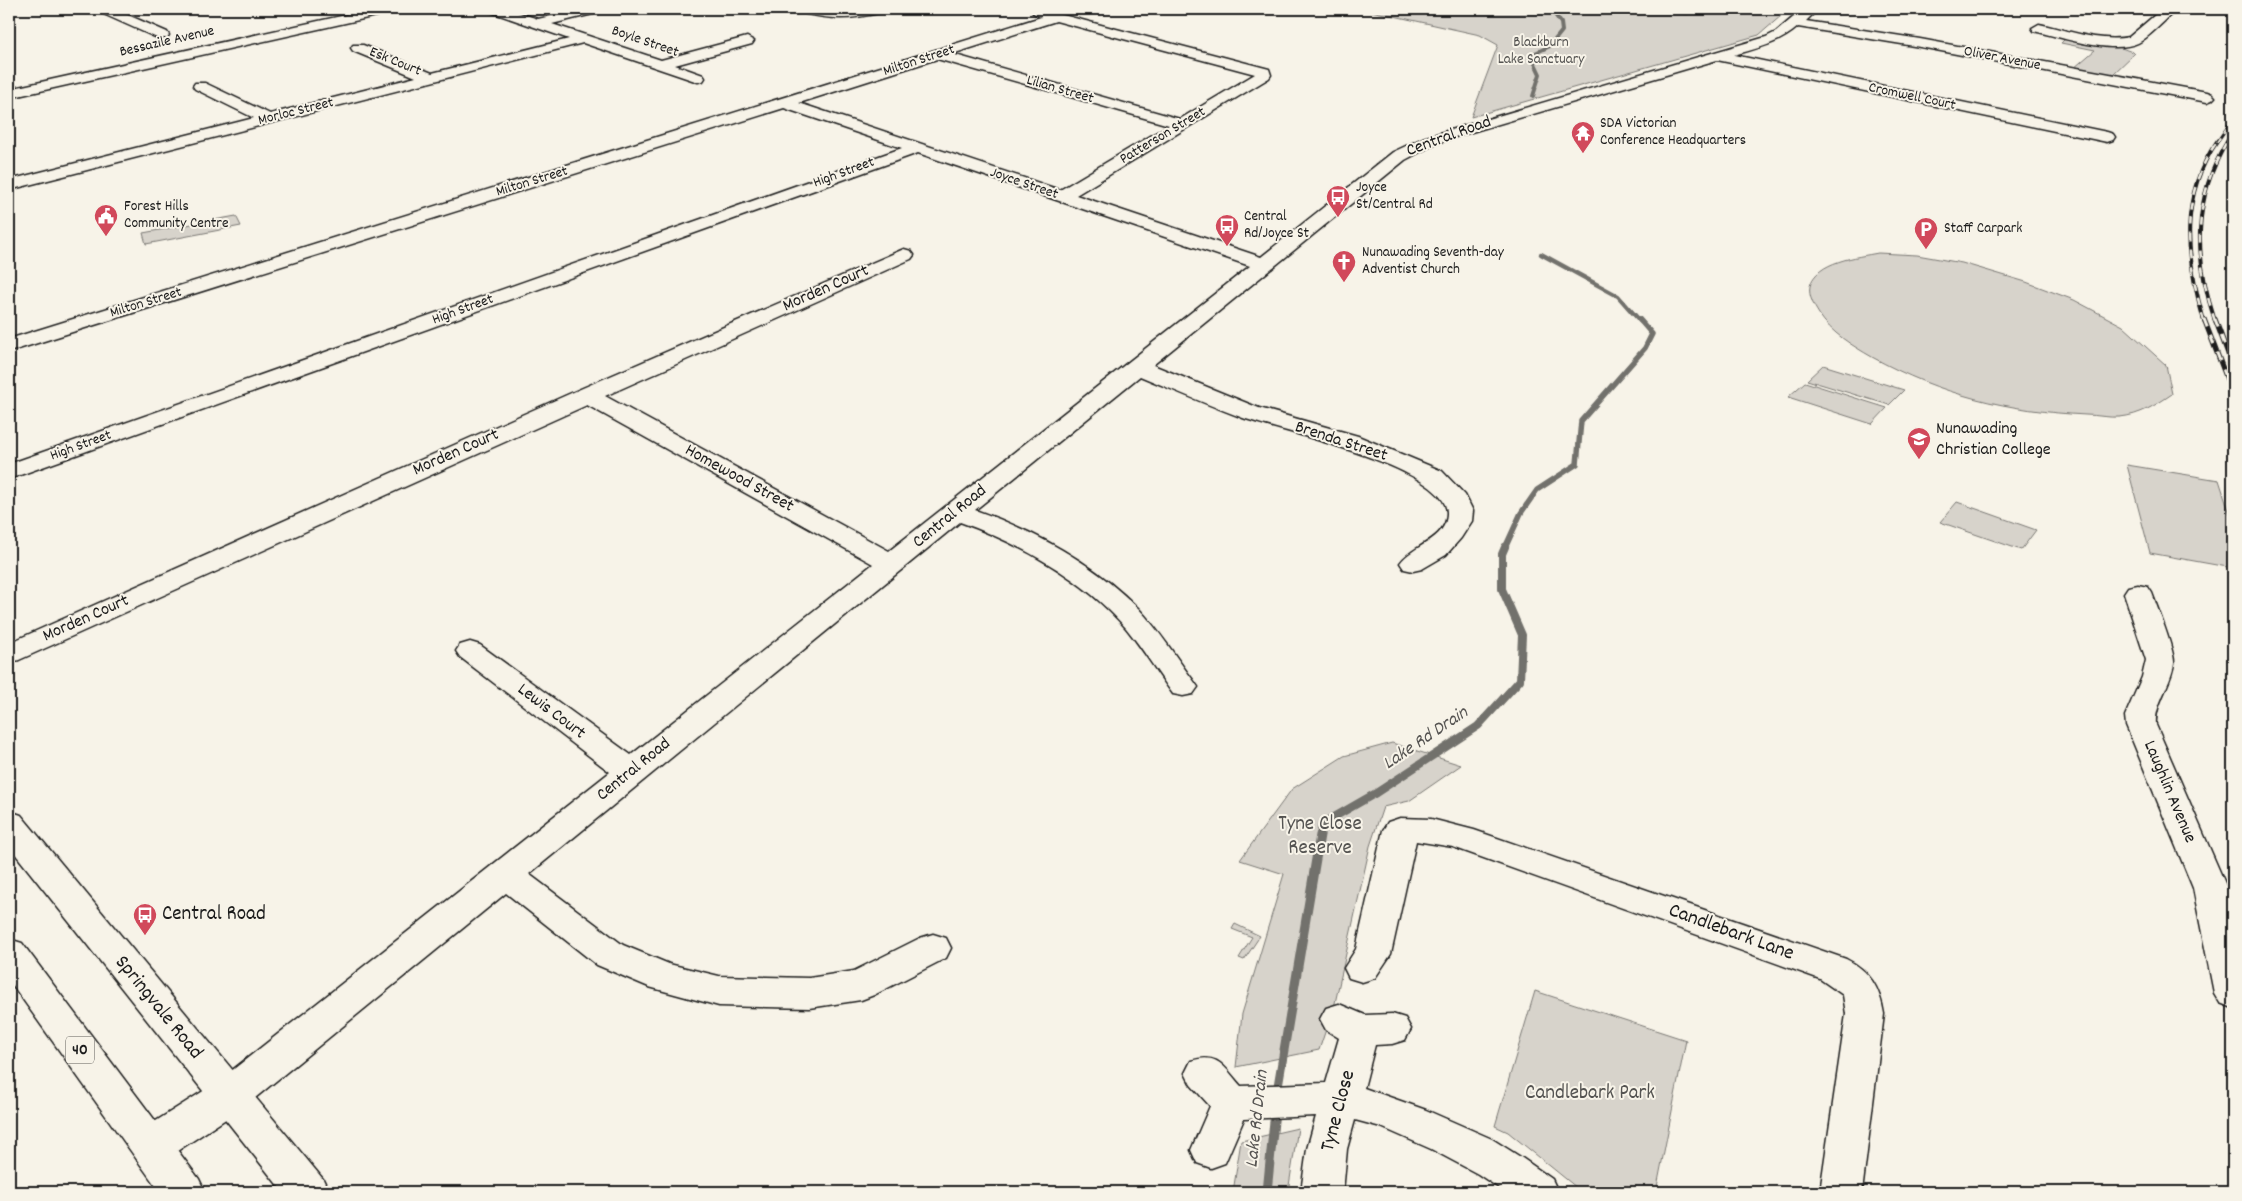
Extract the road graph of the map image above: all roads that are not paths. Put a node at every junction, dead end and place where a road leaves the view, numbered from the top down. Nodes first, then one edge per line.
1 (104, 9) edge
2 (390, 9) edge
3 (496, 9) edge
4 (596, 9) edge
5 (803, 9) edge
6 (878, 9) edge
7 (1811, 9) edge
8 (2169, 9) edge
9 (1027, 10) dead end
10 (1056, 17) junction
11 (538, 23) junction
12 (1796, 23) junction
13 (2039, 28) dead end
14 (162, 35) dead end
15 (584, 39) junction
16 (748, 41) dead end
17 (358, 48) dead end
18 (938, 55) junction
19 (1717, 56) junction
20 (660, 65) junction
21 (431, 78) junction
22 (698, 78) dead end
23 (200, 86) dead end
24 (9, 94) edge
25 (2207, 97) dead end
26 (785, 103) junction
27 (268, 119) junction
28 (1182, 124) junction
29 (2107, 137) dead end
30 (917, 148) junction
31 (15, 168) dead end
32 (32, 179) junction
33 (9, 185) edge
34 (1062, 196) junction
35 (904, 255) dead end
36 (1264, 264) junction
37 (9, 346) edge
38 (1136, 366) junction
39 (586, 395) junction
40 (9, 472) edge
41 (956, 512) junction
42 (1413, 563) dead end
43 (891, 564) junction
44 (2138, 593) dead end
45 (470, 651) dead end
46 (9, 654) edge
47 (1183, 687) dead end
48 (632, 772) junction
49 (9, 823) edge
50 (504, 874) junction
51 (933, 948) dead end
52 (9, 953) edge
53 (1362, 968) dead end
54 (2233, 994) edge
55 (1364, 1026) dead end
56 (1205, 1073) dead end
57 (230, 1095) junction
58 (1342, 1100) junction
59 (1259, 1101) junction
60 (151, 1146) junction
61 (1211, 1150) dead end
62 (184, 1192) edge
63 (308, 1192) edge
64 (1322, 1192) edge
65 (1538, 1192) edge
66 (1841, 1192) edge

1 - 14 main road
2 - 24 main road, Bessazile Avenue
3 - 11 main road, Boyle Street
4 - 11 main road
5 - 6 main road
7 - 12 main road, Central Road
8 - 13 main road
9 - 10 main road
10 - 18 main road, Milton Street
10 - 28 main road, Patterson Street
11 - 15 main road, Boyle Street
12 - 19 main road, Central Road
12 - 25 main road, Oliver Avenue
15 - 20 main road, Boyle Street
15 - 21 main road, Morloc Street
16 - 20 main road
17 - 21 main road, Esk Court
18 - 26 main road, Milton Street
18 - 28 main road, Lilian Street
19 - 29 main road, Cromwell Court
19 - 36 main road, Central Road
20 - 22 main road, Boyle Street
21 - 27 main road, Morloc Street
23 - 27 main road
26 - 30 main road, Joyce Street
26 - 37 main road, Milton Street
27 - 32 main road, Morloc Street
28 - 34 main road, Patterson Street
30 - 34 main road, Joyce Street
30 - 40 main road, High Street
31 - 32 main road
32 - 33 main road, Morloc Street
34 - 36 main road, Joyce Street
35 - 39 main road, Morden Court
36 - 38 main road, Central Road
38 - 41 main road, Central Road
38 - 42 main road, Brenda Street
39 - 43 main road, Homewood Street
39 - 46 main road, Morden Court
41 - 43 main road, Central Road
41 - 47 main road
43 - 48 main road, Central Road
44 - 54 main road, Laughlin Avenue
45 - 48 main road, Lewis Court
48 - 50 main road, Central Road
49 - 57 main road, Springvale Road
50 - 51 main road
50 - 57 main road, Central Road
52 - 60 main road, 40
53 - 66 main road, Candlebark Lane
55 - 58 main road, Tyne Close
56 - 59 main road
57 - 60 main road, Central Road
57 - 63 main road, Springvale Road
58 - 59 main road
58 - 64 main road, Tyne Close
58 - 65 main road
59 - 61 main road
60 - 62 main road, 40

